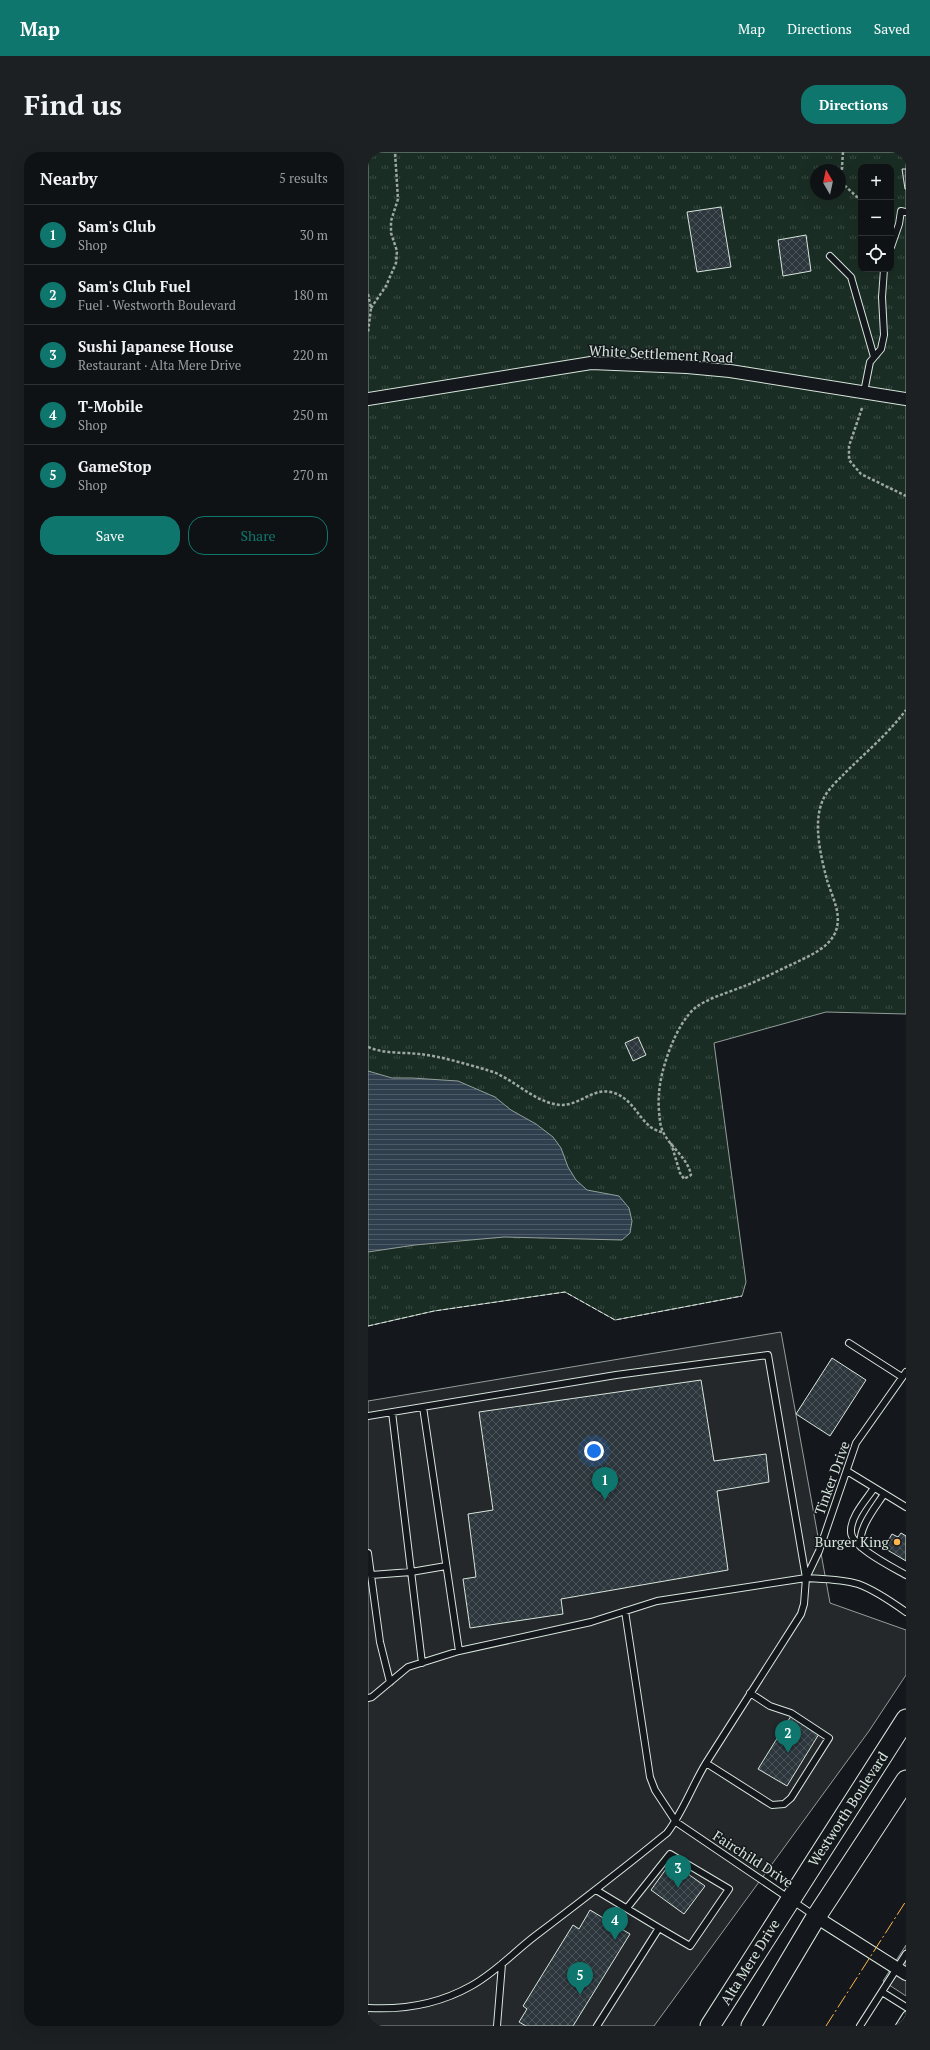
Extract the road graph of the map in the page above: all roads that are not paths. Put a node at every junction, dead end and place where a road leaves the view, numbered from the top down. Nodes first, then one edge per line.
1 (906, 212) edge
2 (894, 238) edge
3 (830, 256) dead end
4 (884, 272) edge
5 (874, 357) junction
6 (864, 392) junction
7 (368, 399) edge
8 (906, 399) edge
9 (848, 1343) dead end
10 (904, 1374) edge
11 (423, 1407) junction
12 (392, 1412) junction
13 (368, 1416) edge
14 (846, 1471) junction
15 (874, 1488) junction
16 (884, 1494) junction
17 (906, 1507) edge
18 (861, 1547) junction
19 (368, 1553) edge
20 (446, 1566) junction
21 (411, 1572) junction
22 (371, 1575) junction
23 (906, 1576) edge
24 (806, 1578) junction
25 (625, 1611) junction
26 (906, 1612) edge
27 (459, 1651) junction
28 (422, 1662) junction
29 (390, 1682) junction
30 (750, 1693) junction
31 (368, 1698) edge
32 (906, 1719) edge
33 (706, 1763) junction
34 (906, 1780) edge
35 (676, 1822) junction
36 (596, 1890) junction
37 (790, 1898) junction
38 (627, 1908) junction
39 (816, 1917) junction
40 (659, 1928) junction
41 (906, 1954) edge
42 (502, 1964) junction
43 (902, 1971) edge
44 (882, 1992) junction
45 (906, 2007) edge
46 (368, 2008) edge
47 (906, 2015) edge
48 (497, 2026) edge
49 (597, 2026) edge
50 (710, 2026) edge
51 (751, 2026) edge
52 (860, 2026) edge
53 (899, 2026) edge

1 - 2 lane
3 - 5 lane
4 - 5 lane
5 - 6 lane
6 - 7 street, White Settlement Road
6 - 8 street, White Settlement Road
9 - 10 lane
10 - 14 lane, Tinker Drive
11 - 12 lane
11 - 20 lane
11 - 24 lane
12 - 13 lane
12 - 21 lane
14 - 15 lane
14 - 24 lane, Tinker Drive
15 - 16 lane
15 - 18 lane
16 - 17 lane
16 - 18 lane
18 - 23 lane
19 - 22 lane
20 - 21 lane
20 - 27 lane
21 - 22 lane
21 - 28 lane
22 - 29 lane
24 - 25 lane
24 - 26 lane
24 - 30 lane
25 - 27 lane
25 - 35 lane
27 - 28 lane
28 - 29 lane
29 - 31 lane
30 - 33 lane
30 - 33 lane
32 - 37 main road, Westworth Boulevard
33 - 35 lane
34 - 39 main road
35 - 36 lane
35 - 37 lane, Fairchild Drive
36 - 38 lane
36 - 42 lane
37 - 39 lane, Fairchild Drive
37 - 50 main road, Alta Mere Drive
38 - 40 lane
38 - 40 lane
39 - 43 street
39 - 51 main road
40 - 49 lane
41 - 43 lane
42 - 46 lane
42 - 48 lane
43 - 44 lane
44 - 45 lane
44 - 52 lane
47 - 53 lane

